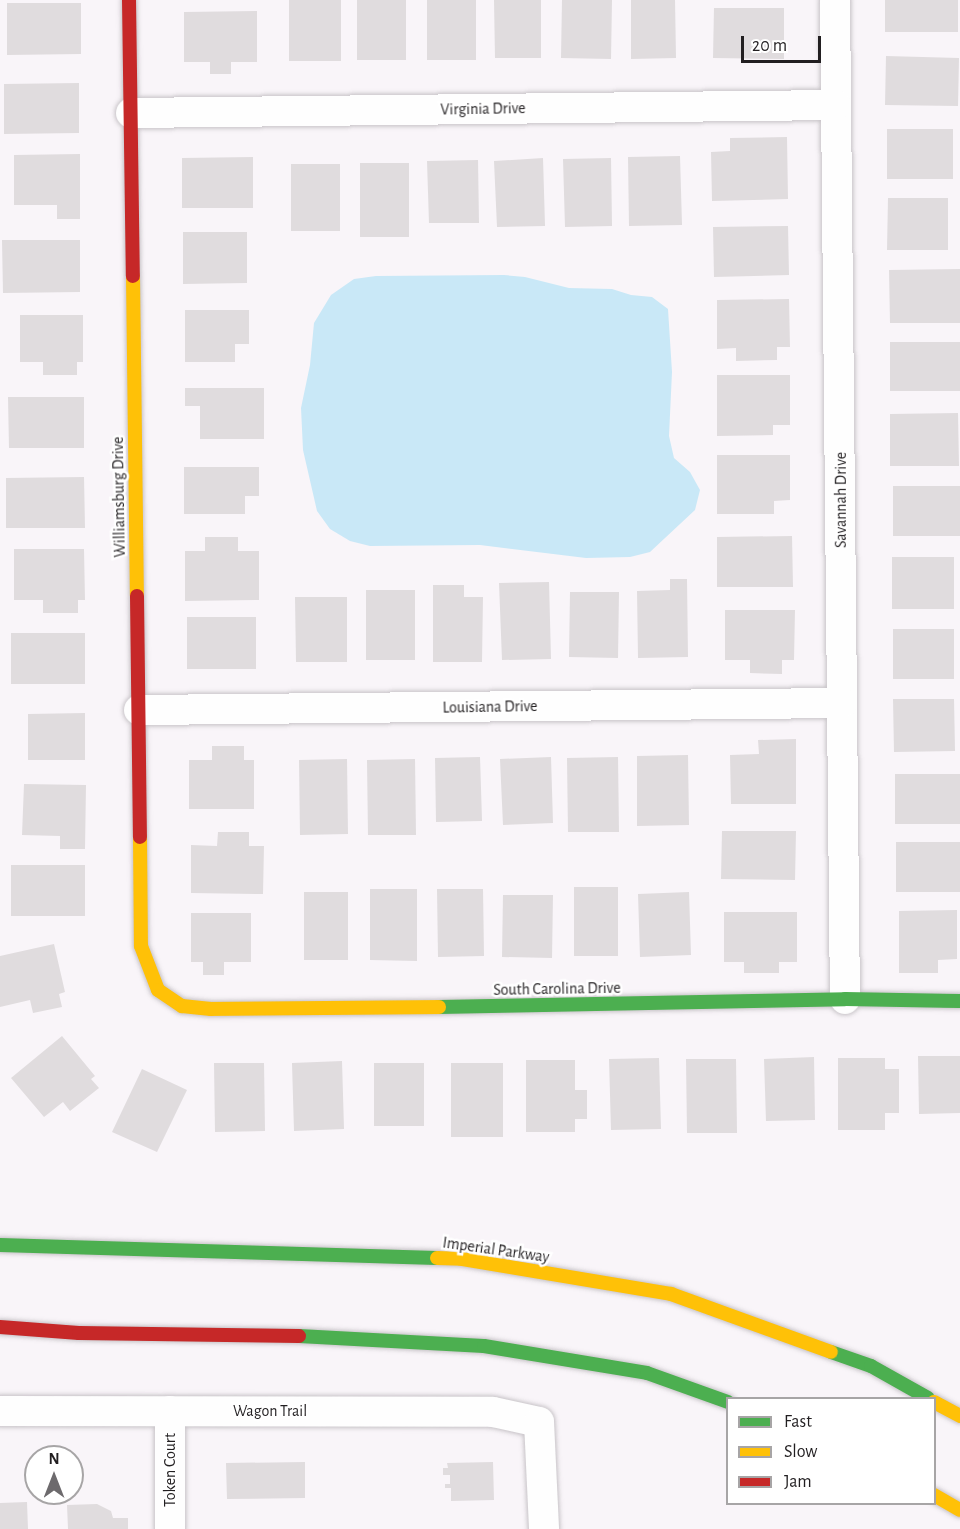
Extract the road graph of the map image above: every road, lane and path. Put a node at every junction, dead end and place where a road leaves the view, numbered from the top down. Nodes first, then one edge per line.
1 (129, 0) edge
2 (835, 0) edge
3 (836, 105) junction
4 (131, 113) junction
5 (842, 704) junction
6 (139, 710) junction
7 (159, 990) joint
8 (845, 999) junction
9 (960, 1001) edge
10 (0, 1245) edge
11 (0, 1327) edge
12 (926, 1397) edge
13 (726, 1401) edge
14 (936, 1403) edge
15 (0, 1411) edge
16 (170, 1411) junction
17 (960, 1416) edge
18 (936, 1496) edge
19 (960, 1510) edge
20 (170, 1529) edge
21 (544, 1529) edge

1 - 4 street, Williamsburg Drive
2 - 3 street, Savannah Drive
3 - 4 street, Virginia Drive
3 - 5 street, Savannah Drive
4 - 6 street, Williamsburg Drive
5 - 6 street, Louisiana Drive
5 - 8 street, Savannah Drive
6 - 7 street, Williamsburg Drive
7 - 8 street, South Carolina Drive
8 - 9 street, South Carolina Drive
10 - 12 street, Imperial Parkway
11 - 13 street
14 - 17 street
15 - 16 street, Wagon Trail
16 - 20 street, Token Court
16 - 21 street, Wagon Trail
18 - 19 street

